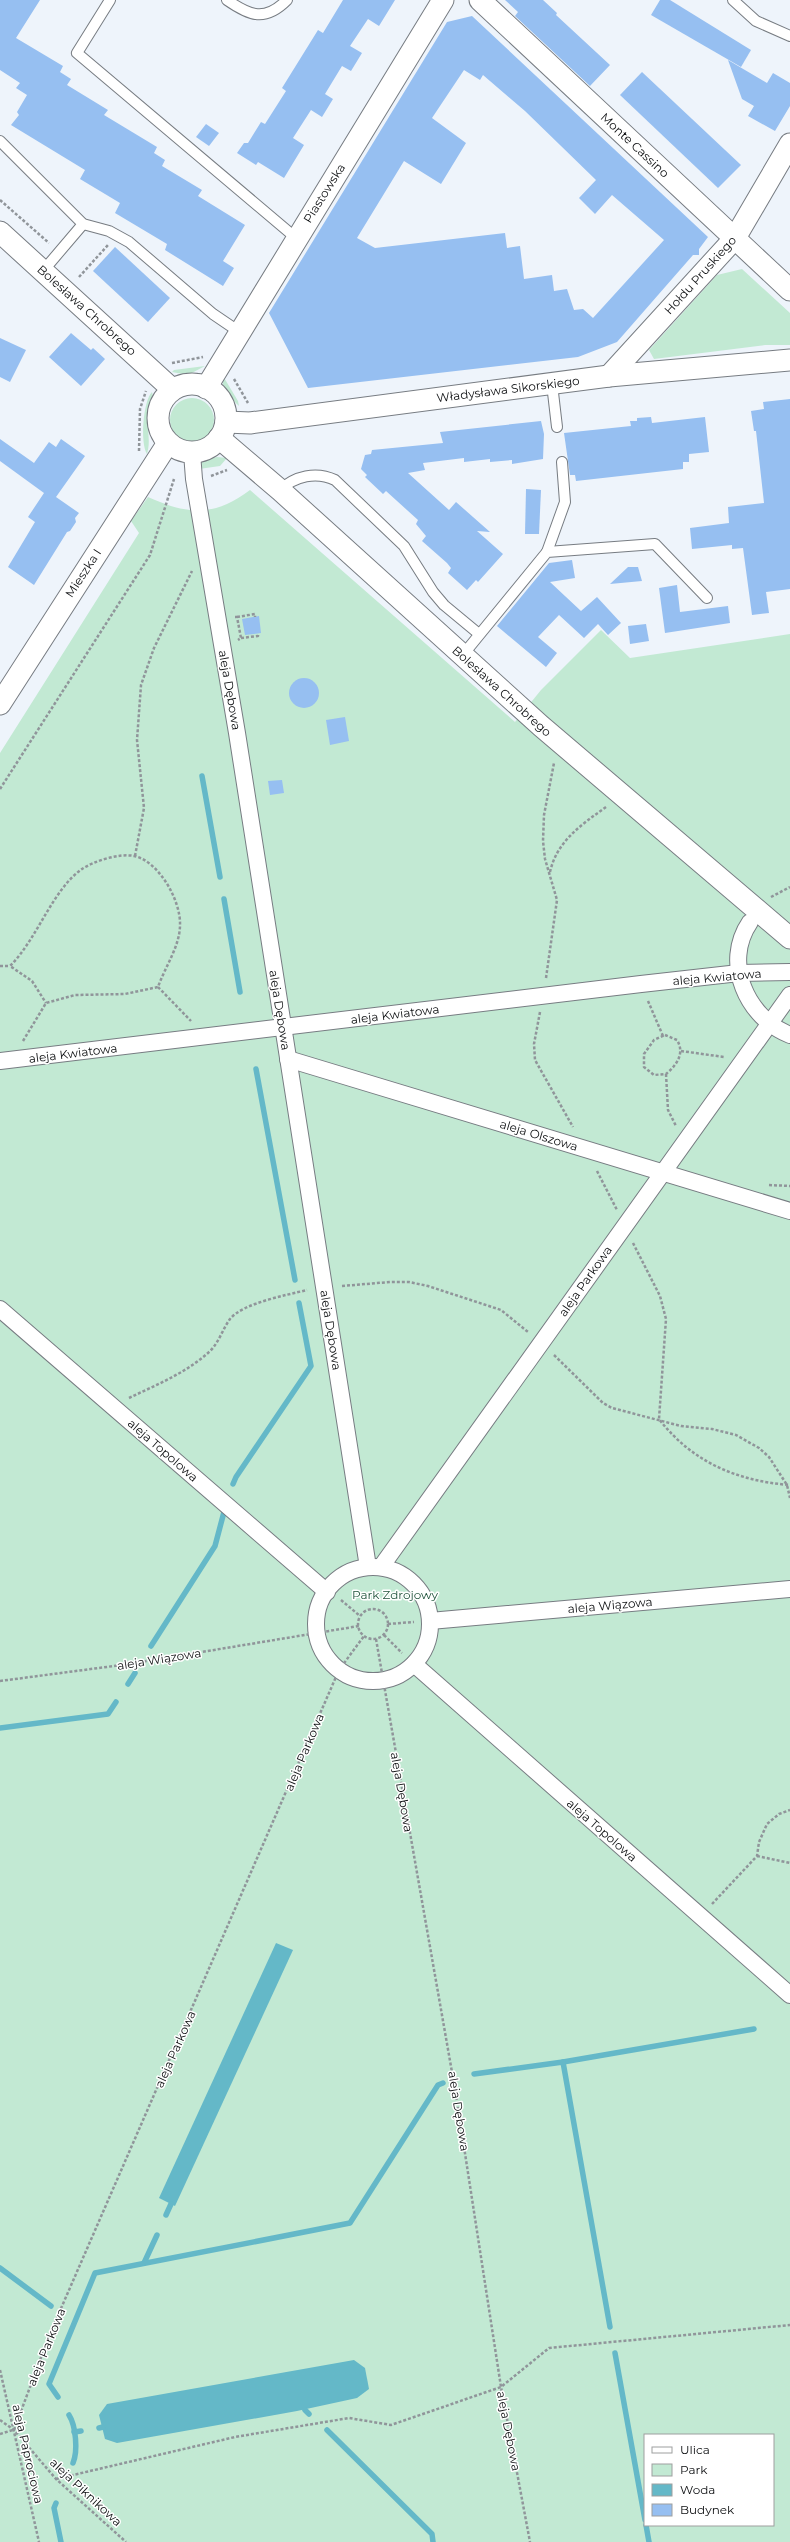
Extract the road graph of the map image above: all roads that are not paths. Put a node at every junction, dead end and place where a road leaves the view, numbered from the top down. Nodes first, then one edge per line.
1 (110, 0) edge
2 (227, 0) edge
3 (287, 0) edge
4 (443, 0) edge
5 (480, 0) edge
6 (733, 0) edge
7 (790, 36) edge
8 (0, 141) edge
9 (790, 144) edge
10 (83, 224) junction
11 (0, 232) edge
12 (296, 238) junction
13 (735, 238) junction
14 (43, 271) junction
15 (790, 290) edge
16 (238, 331) junction
17 (790, 360) edge
18 (609, 376) junction
19 (552, 384) junction
20 (206, 388) junction
21 (172, 389) junction
22 (557, 427) dead end
23 (223, 430) junction
24 (168, 443) junction
25 (192, 453) junction
26 (562, 462) dead end
27 (280, 490) junction
28 (547, 552) junction
29 (707, 598) dead end
30 (479, 634) junction
31 (462, 656) junction
32 (0, 704) edge
33 (750, 922) dead end
34 (790, 938) edge
35 (790, 972) edge
36 (739, 973) junction
37 (790, 995) edge
38 (770, 1024) junction
39 (283, 1027) junction
40 (790, 1035) edge
41 (288, 1059) junction
42 (6, 1061) edge
43 (665, 1172) junction
44 (790, 1211) edge
45 (0, 1309) edge
46 (375, 1567) junction
47 (790, 1589) edge
48 (326, 1592) junction
49 (430, 1621) junction
50 (414, 1664) junction
51 (790, 1995) edge

1 - 12 lane
2 - 3 lane
4 - 12 street, Piastowska
5 - 13 street, Monte Cassino
6 - 7 lane
8 - 10 lane
9 - 13 street, Hołdu Pruskiego
10 - 14 lane
10 - 16 lane
11 - 14 street, Bolesława Chrobrego
12 - 16 street, Piastowska
13 - 15 street, Monte Cassino
13 - 18 street, Hołdu Pruskiego
14 - 21 street, Bolesława Chrobrego
16 - 20 street, Piastowska
17 - 18 street, Władysława Sikorskiego
18 - 19 street, Władysława Sikorskiego
19 - 22 lane
19 - 23 street, Władysława Sikorskiego
20 - 21 street
20 - 23 street
21 - 24 street
23 - 25 street
23 - 27 street, Bolesława Chrobrego
24 - 25 street
24 - 32 street, Mieszka I
25 - 39 street, aleja Dębowa
26 - 28 lane
27 - 30 lane
27 - 31 street, Bolesława Chrobrego
28 - 29 lane
28 - 30 lane
30 - 31 lane
31 - 34 street, Bolesława Chrobrego
33 - 36 street
35 - 36 street, aleja Kwiatowa
36 - 38 street
36 - 39 street, aleja Kwiatowa
37 - 38 street, aleja Parkowa
38 - 40 street
38 - 43 street, aleja Parkowa
39 - 41 street, aleja Dębowa
39 - 42 street, aleja Kwiatowa
41 - 43 street, aleja Olszowa
41 - 46 street, aleja Dębowa
43 - 44 street, aleja Olszowa
43 - 46 street, aleja Parkowa
45 - 48 street, aleja Topolowa
46 - 48 street
46 - 49 street
47 - 49 street, aleja Wiązowa
48 - 50 street
49 - 50 street
50 - 51 street, aleja Topolowa

